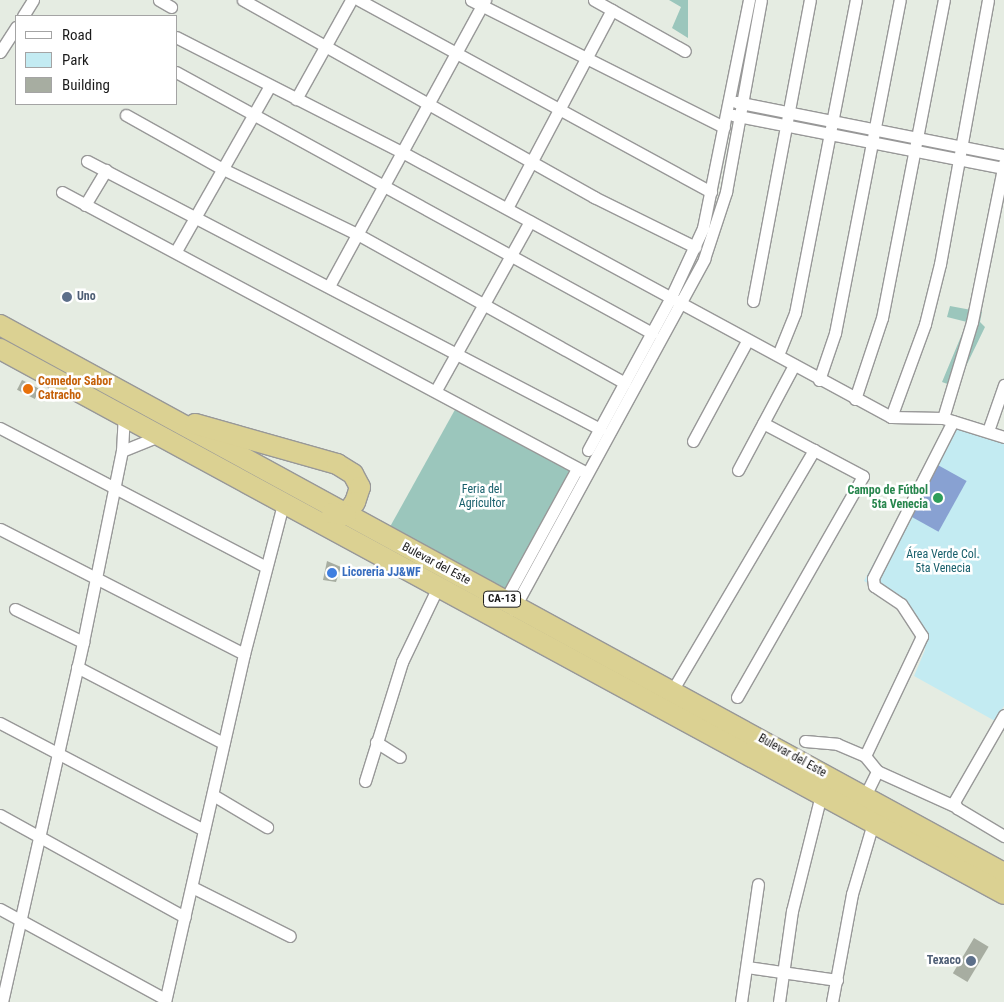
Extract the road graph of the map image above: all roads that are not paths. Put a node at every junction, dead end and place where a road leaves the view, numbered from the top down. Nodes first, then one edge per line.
1 (33, 0) edge
2 (159, 0) edge
3 (243, 0) edge
4 (351, 0) edge
5 (359, 0) edge
6 (471, 0) edge
7 (594, 0) edge
8 (749, 0) edge
9 (761, 0) edge
10 (810, 0) edge
11 (856, 0) edge
12 (900, 0) edge
13 (944, 0) edge
14 (988, 0) edge
15 (484, 3) edge
16 (171, 7) dead end
17 (612, 10) junction
18 (24, 15) edge
19 (15, 28) edge
20 (178, 38) edge
21 (1, 46) edge
22 (326, 47) junction
23 (685, 50) dead end
24 (456, 53) junction
25 (586, 61) junction
26 (178, 73) edge
27 (269, 87) junction
28 (296, 100) junction
29 (729, 101) junction
30 (428, 103) junction
31 (742, 103) junction
32 (560, 111) junction
33 (789, 113) junction
34 (255, 114) junction
35 (726, 114) junction
36 (126, 115) dead end
37 (739, 116) junction
38 (834, 122) junction
39 (786, 126) junction
40 (724, 127) junction
41 (876, 130) junction
42 (831, 135) junction
43 (918, 138) junction
44 (873, 143) junction
45 (961, 146) junction
46 (916, 151) junction
47 (402, 152) junction
48 (1004, 155) edge
49 (958, 159) junction
50 (87, 160) dead end
51 (533, 161) junction
52 (1004, 166) edge
53 (221, 168) junction
54 (106, 170) junction
55 (385, 185) junction
56 (62, 192) dead end
57 (711, 192) junction
58 (85, 205) junction
59 (507, 208) junction
60 (195, 216) junction
61 (530, 221) junction
62 (359, 235) junction
63 (695, 247) junction
64 (176, 251) junction
65 (512, 255) junction
66 (329, 286) junction
67 (676, 300) junction
68 (753, 301) dead end
69 (485, 305) junction
70 (0, 326) edge
71 (652, 333) junction
72 (747, 341) junction
73 (0, 349) edge
74 (458, 352) junction
75 (778, 355) junction
76 (794, 365) junction
77 (818, 380) junction
78 (624, 384) junction
79 (1004, 385) edge
80 (436, 390) junction
81 (855, 399) junction
82 (160, 414) junction
83 (124, 417) junction
84 (891, 417) junction
85 (948, 419) junction
86 (763, 423) junction
87 (0, 428) edge
88 (600, 429) junction
89 (988, 431) junction
90 (159, 436) junction
91 (1004, 437) edge
92 (693, 441) dead end
93 (814, 450) junction
94 (122, 451) junction
95 (581, 469) junction
96 (738, 470) dead end
97 (224, 472) junction
98 (111, 486) junction
99 (283, 504) junction
100 (346, 515) junction
101 (0, 529) edge
102 (266, 567) junction
103 (95, 578) junction
104 (438, 587) junction
105 (15, 608) dead end
106 (505, 612) junction
107 (83, 642) junction
108 (244, 654) junction
109 (77, 667) junction
110 (672, 691) junction
111 (738, 697) dead end
112 (1004, 715) edge
113 (0, 723) edge
114 (805, 741) dead end
115 (376, 742) junction
116 (223, 743) junction
117 (58, 754) junction
118 (865, 756) junction
119 (400, 757) dead end
120 (877, 771) junction
121 (365, 781) dead end
122 (213, 795) junction
123 (821, 795) junction
124 (864, 796) junction
125 (954, 806) junction
126 (0, 815) edge
127 (873, 823) junction
128 (267, 827) dead end
129 (204, 830) junction
130 (38, 836) junction
131 (1004, 836) edge
132 (1004, 873) edge
133 (758, 884) dead end
134 (194, 888) junction
135 (1004, 894) edge
136 (0, 909) edge
137 (185, 917) junction
138 (20, 919) junction
139 (290, 936) dead end
140 (747, 967) junction
141 (784, 973) junction
142 (837, 980) junction
143 (165, 1000) edge
144 (2, 1002) edge
145 (741, 1002) edge
146 (780, 1002) edge
147 (832, 1002) edge

1 - 18 street
2 - 16 street
3 - 22 street
4 - 22 street
5 - 24 street
6 - 15 street
7 - 17 street
8 - 29 street
9 - 31 street
10 - 33 street
11 - 38 street
12 - 41 street
13 - 43 street
14 - 45 street
15 - 24 street
15 - 25 street
17 - 23 street
17 - 25 street
19 - 21 street
20 - 27 street
22 - 28 street
22 - 30 street
24 - 30 street
24 - 32 street
25 - 32 street
25 - 40 street
26 - 34 street
27 - 28 street
27 - 34 street
28 - 47 street
29 - 31 street
29 - 35 street
30 - 47 street
30 - 51 street
31 - 33 street
31 - 37 street
32 - 51 street
32 - 57 street
33 - 38 street
33 - 39 street
34 - 53 street
34 - 55 street
35 - 37 street
35 - 40 street
36 - 53 street
37 - 39 street
37 - 67 street
38 - 41 street
38 - 42 street
39 - 42 street
39 - 68 street
40 - 57 street
41 - 43 street
41 - 44 street
42 - 44 street
42 - 75 street
43 - 45 street
43 - 46 street
44 - 46 street
44 - 77 street
45 - 48 street
45 - 49 street
46 - 49 street
46 - 81 street
47 - 55 street
47 - 59 street
49 - 52 street
49 - 84 street
50 - 54 street
51 - 59 street
51 - 63 street
52 - 85 street
53 - 60 street
53 - 62 street
54 - 58 street
54 - 60 street
55 - 62 street
55 - 65 street
56 - 58 street
57 - 63 street
58 - 64 street
59 - 61 street
60 - 64 street
60 - 66 street
61 - 65 street
61 - 67 street
62 - 66 street
62 - 69 street
63 - 67 street
64 - 80 street
65 - 69 street
65 - 71 street
66 - 74 street
67 - 71 street
67 - 72 street
67 - 95 street
69 - 74 street
69 - 78 street
70 - 82 highway, Bulevar del Este / CA-13
71 - 78 street
72 - 75 street
72 - 92 street
73 - 83 highway, Bulevar del Este / CA-13
74 - 80 street
74 - 88 street
75 - 76 street
76 - 77 street
76 - 86 street
77 - 81 street
78 - 88 street
79 - 89 street
80 - 95 street
81 - 84 street
82 - 100 highway, Bulevar del Este / CA-13
82 - 100 highway
83 - 90 highway, Bulevar del Este / CA-13
83 - 94 street
84 - 85 street
85 - 89 street
85 - 118 street
86 - 93 street
86 - 96 street
87 - 98 street
88 - 95 street
89 - 91 street
90 - 94 street
90 - 97 highway, Bulevar del Este / CA-13
93 - 110 street
93 - 111 street
94 - 98 street
95 - 106 street
97 - 99 highway, Bulevar del Este / CA-13
97 - 100 highway
98 - 102 street
98 - 103 street
99 - 102 street
99 - 104 highway, Bulevar del Este / CA-13
100 - 106 highway, Bulevar del Este / CA-13
101 - 103 street
102 - 108 street
103 - 107 street
103 - 108 street
104 - 106 highway, Bulevar del Este / CA-13
104 - 115 street
105 - 107 street
106 - 110 highway, Bulevar del Este / CA-13
106 - 123 highway, Bulevar del Este / CA-13
107 - 109 street
108 - 116 street
109 - 116 street
109 - 117 street
110 - 124 highway, Bulevar del Este / CA-13
112 - 125 street
113 - 117 street
114 - 118 street
115 - 119 street
115 - 121 street
116 - 122 street
117 - 129 street
117 - 130 street
118 - 120 street
120 - 124 street
120 - 125 street
122 - 128 street
122 - 129 street
123 - 127 highway, Bulevar del Este / CA-13
123 - 141 street
124 - 132 highway, Bulevar del Este / CA-13
125 - 131 street
126 - 130 street
127 - 135 highway, Bulevar del Este / CA-13
127 - 142 street
129 - 134 street
130 - 137 street
130 - 138 street
133 - 140 street
134 - 137 street
134 - 139 street
136 - 138 street
137 - 143 street
138 - 143 street
138 - 144 street
140 - 141 street
140 - 145 street
141 - 142 street
141 - 146 street
142 - 147 street

